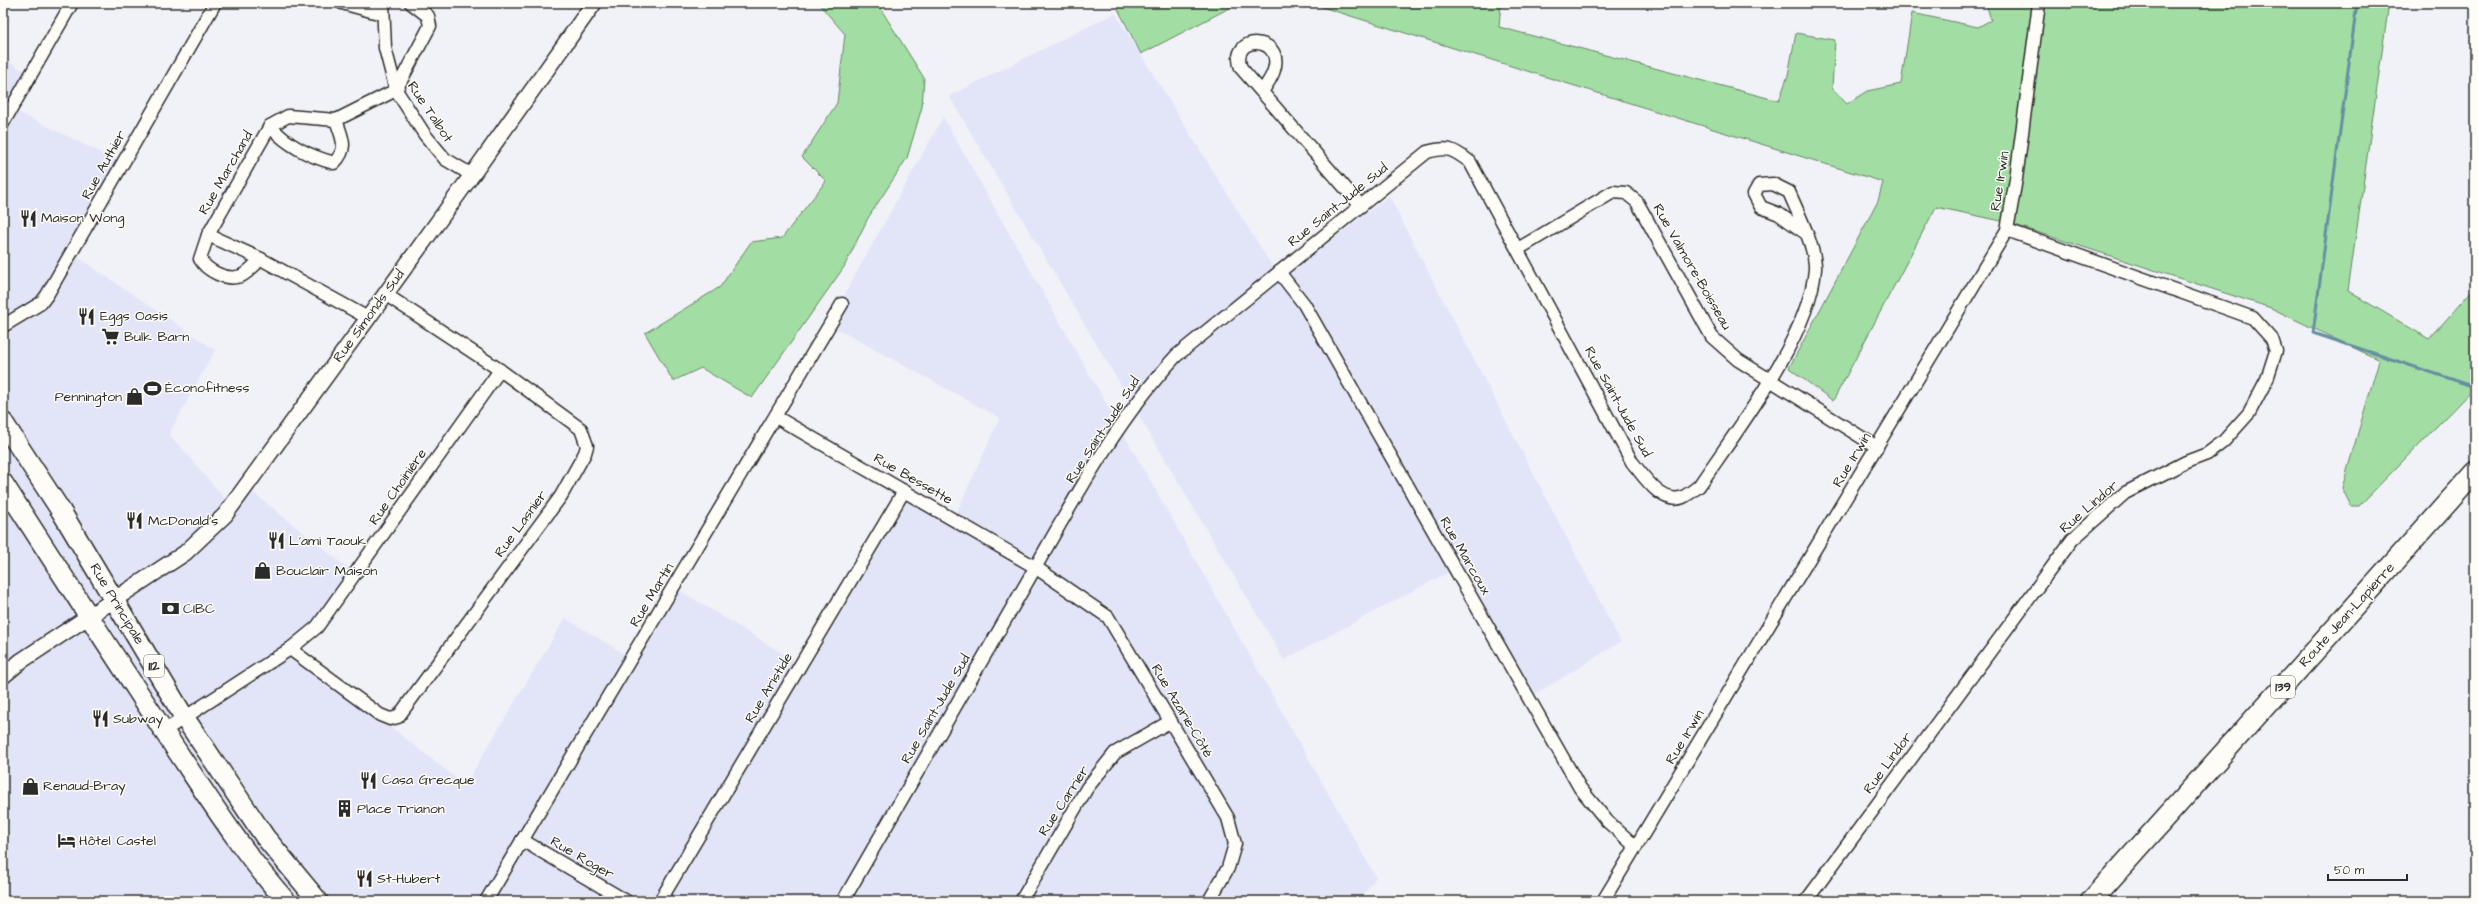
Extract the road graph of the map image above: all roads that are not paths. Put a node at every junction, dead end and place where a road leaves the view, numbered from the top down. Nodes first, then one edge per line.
1 (72, 3) edge
2 (216, 3) edge
3 (342, 3) edge
4 (411, 3) edge
5 (594, 3) edge
6 (2039, 3) edge
7 (382, 8) edge
8 (396, 90) junction
9 (1262, 92) dead end
10 (336, 120) junction
11 (3, 123) edge
12 (270, 126) junction
13 (472, 176) junction
14 (1361, 206) junction
15 (2007, 230) junction
16 (1807, 234) junction
17 (208, 235) junction
18 (1518, 249) junction
19 (261, 259) junction
20 (1279, 272) junction
21 (385, 294) junction
22 (842, 304) dead end
23 (368, 318) junction
24 (3, 326) edge
25 (500, 370) junction
26 (1771, 379) junction
27 (776, 417) junction
28 (3, 422) edge
29 (1877, 447) junction
30 (2475, 472) edge
31 (3, 483) edge
32 (904, 490) junction
33 (1035, 568) junction
34 (114, 599) junction
35 (88, 616) junction
36 (290, 649) junction
37 (3, 676) edge
38 (184, 717) junction
39 (1171, 721) junction
40 (164, 731) junction
41 (522, 840) junction
42 (1636, 847) junction
43 (286, 901) edge
44 (318, 901) edge
45 (486, 901) edge
46 (626, 901) edge
47 (660, 901) edge
48 (843, 901) edge
49 (1021, 901) edge
50 (1209, 901) edge
51 (1603, 901) edge
52 (1806, 901) edge
53 (2091, 901) edge

1 - 11 street
2 - 24 street, Rue Authier
3 - 7 street
4 - 8 street
5 - 13 street, Rue Simonds Sud
6 - 15 street, Rue Irwin
7 - 8 street, Rue Talbot
8 - 10 street
8 - 13 street, Rue Talbot
9 - 14 street
10 - 12 street, Rue Marchand
10 - 12 street, Rue Marchand
12 - 17 street, Rue Marchand
13 - 21 street, Rue Simonds Sud
14 - 18 street, Rue Saint-Jude Sud
14 - 20 street, Rue Saint-Jude Sud
15 - 29 street, Rue Irwin
15 - 52 street, Rue Lindor
16 - 16 street, Rue Saint-Jude Sud
16 - 26 street, Rue Saint-Jude Sud
17 - 19 street, Rue Marchand
17 - 19 street, Rue Marchand
18 - 26 street, Rue Valmore-Boisseau
18 - 26 street, Rue Saint-Jude Sud
19 - 23 street, Rue Marchand
20 - 33 street, Rue Saint-Jude Sud
20 - 42 street, Rue Marcoux
21 - 23 street, Rue Simonds Sud
21 - 25 street, Rue Lasnier
22 - 27 street, Rue Martin
23 - 34 street, Rue Simonds Sud
25 - 36 street, Rue Choinière
25 - 36 street, Rue Lasnier
26 - 29 street, Rue Valmore-Boisseau
27 - 32 street, Rue Bessette
27 - 41 street, Rue Martin
28 - 34 main road, Rue Principale / 112
29 - 42 street, Rue Irwin
30 - 53 highway, Route Jean-Lapierre / 139
31 - 35 main road, Rue Principale / 112
32 - 33 street, Rue Bessette
32 - 47 street, Rue Aristide
33 - 39 street, Rue Azarie-Côté
33 - 48 street, Rue Saint-Jude Sud
34 - 35 street, Rue Simonds Sud
34 - 38 main road, Rue Principale / 112
35 - 37 street, Rue Simonds Sud
35 - 40 main road, Rue Principale / 112
36 - 38 street, Rue Choinière
38 - 40 street, Rue Choinière
38 - 44 main road, Rue Principale / 112
39 - 49 street, Rue Carrier
39 - 50 street, Rue Azarie-Côté
40 - 43 main road, Rue Principale / 112
41 - 45 street, Rue Martin
41 - 46 street, Rue Roger
42 - 51 street, Rue Irwin

